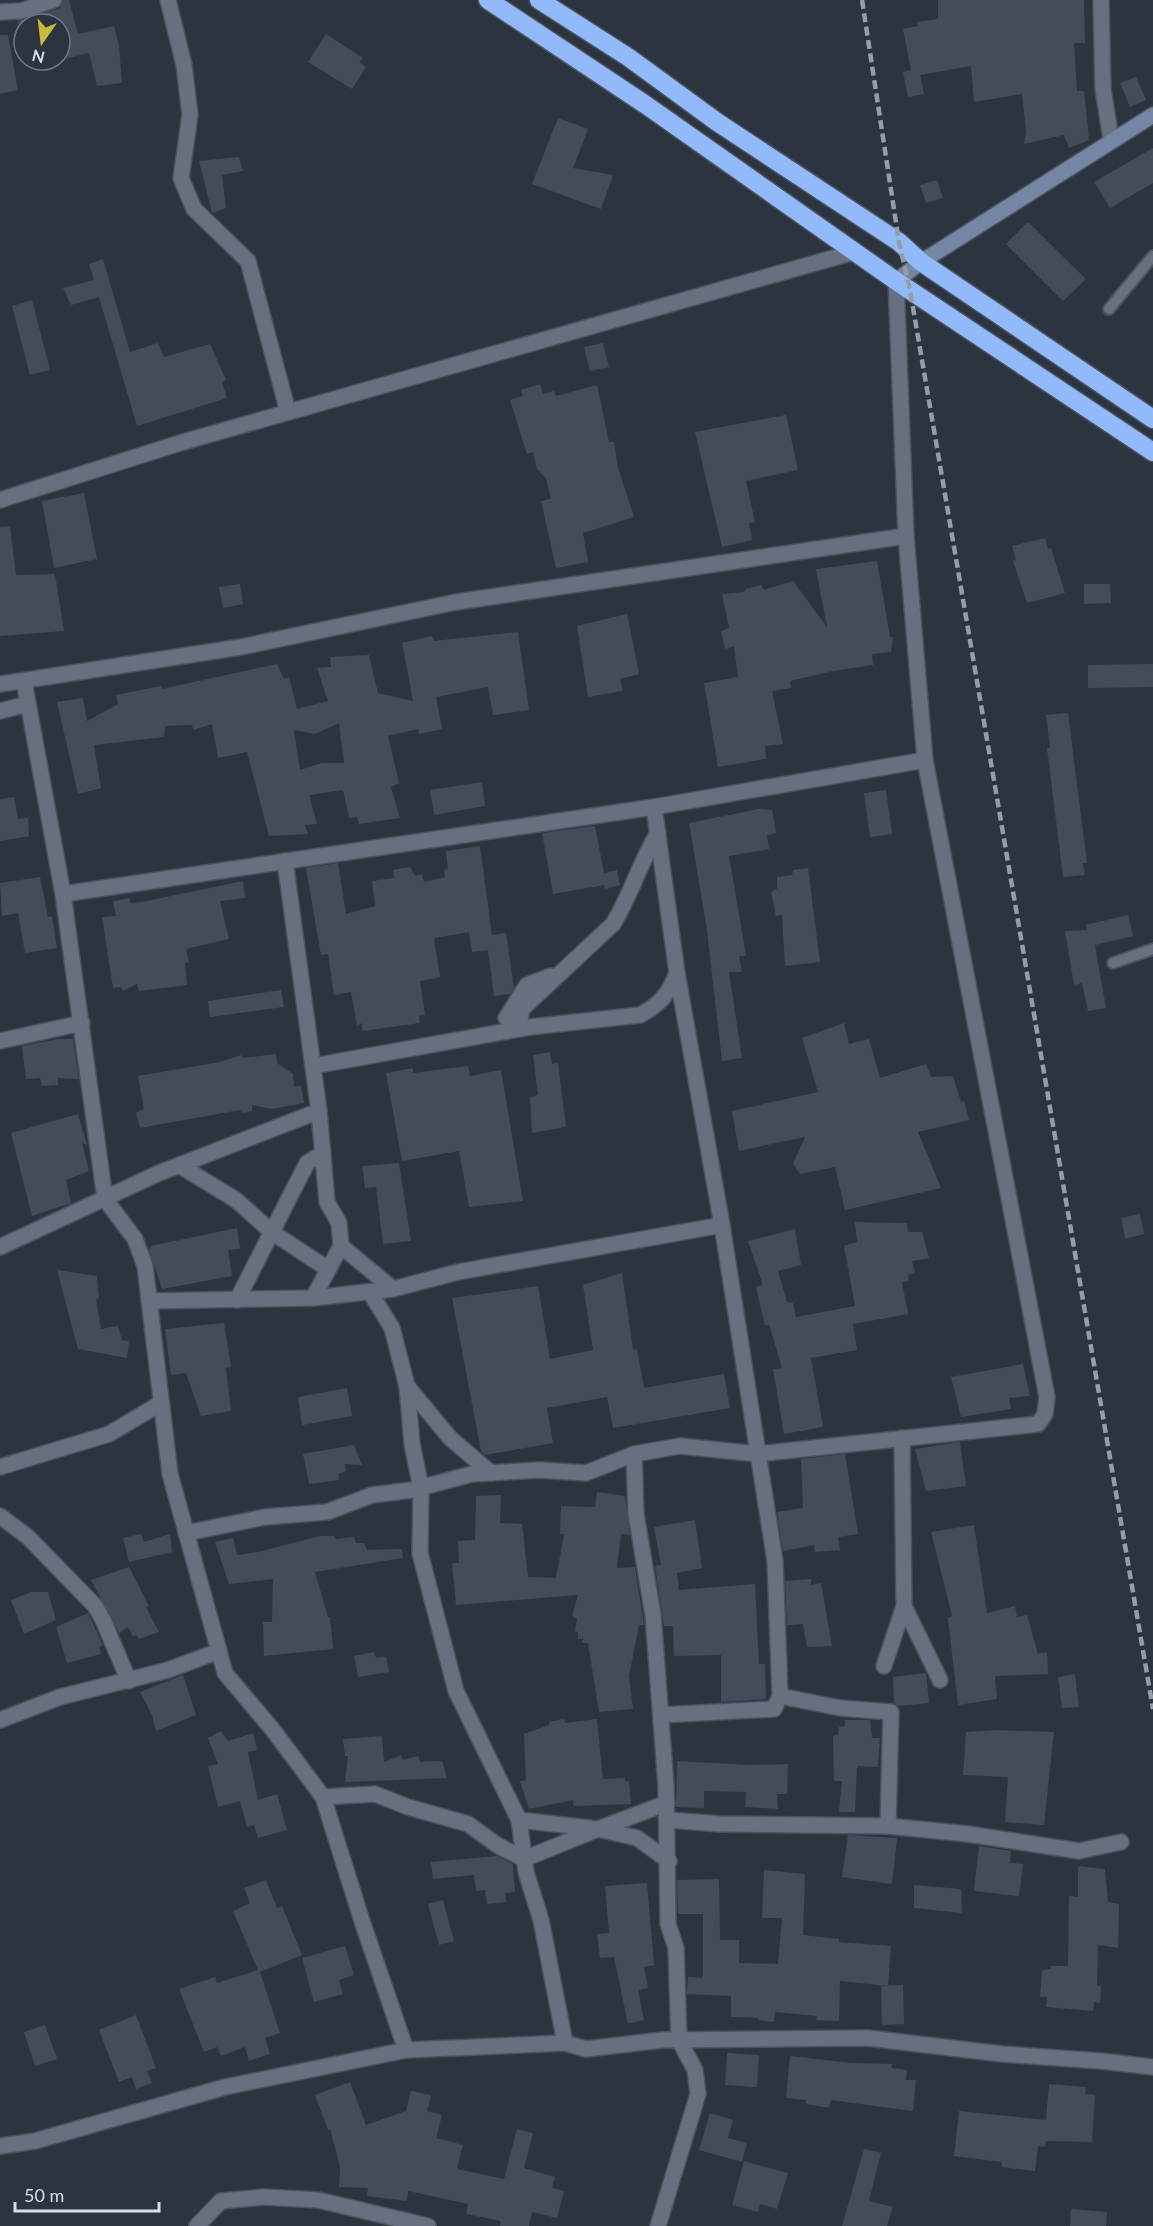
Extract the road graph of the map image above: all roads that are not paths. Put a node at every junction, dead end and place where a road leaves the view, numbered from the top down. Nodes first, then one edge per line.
1 (54, 0) edge
2 (168, 0) edge
3 (488, 0) edge
4 (539, 0) edge
5 (1101, 0) edge
6 (0, 12) edge
7 (1153, 115) edge
8 (1111, 139) junction
9 (854, 252) junction
10 (1153, 256) edge
11 (921, 262) junction
12 (896, 282) junction
13 (1108, 309) dead end
14 (288, 412) junction
15 (1153, 418) edge
16 (1153, 452) edge
17 (0, 500) edge
18 (906, 536) junction
19 (24, 681) junction
20 (0, 684) edge
21 (28, 704) junction
22 (0, 711) edge
23 (925, 760) junction
24 (654, 807) junction
25 (658, 833) junction
26 (285, 861) junction
27 (63, 894) junction
28 (1153, 949) edge
29 (1113, 963) dead end
30 (677, 973) junction
31 (557, 974) junction
32 (506, 1018) dead end
33 (82, 1023) junction
34 (518, 1029) junction
35 (0, 1041) edge
36 (313, 1066) junction
37 (319, 1112) junction
38 (323, 1153) junction
39 (179, 1165) junction
40 (105, 1200) junction
41 (722, 1225) junction
42 (273, 1233) junction
43 (340, 1246) junction
44 (0, 1247) edge
45 (328, 1269) junction
46 (393, 1289) junction
47 (370, 1292) junction
48 (313, 1298) junction
49 (237, 1300) junction
50 (149, 1301) junction
51 (407, 1386) junction
52 (161, 1403) junction
53 (902, 1438) junction
54 (634, 1454) junction
55 (758, 1454) junction
56 (0, 1467) edge
57 (491, 1473) junction
58 (421, 1488) junction
59 (0, 1516) edge
60 (186, 1533) junction
61 (904, 1606) junction
62 (219, 1651) junction
63 (884, 1666) dead end
64 (940, 1680) dead end
65 (129, 1681) junction
66 (780, 1696) junction
67 (661, 1715) junction
68 (4, 1716) edge
69 (323, 1797) junction
70 (667, 1803) junction
71 (519, 1820) junction
72 (668, 1820) junction
73 (888, 1826) junction
74 (598, 1829) junction
75 (1121, 1842) dead end
76 (525, 1859) junction
77 (669, 1861) junction
78 (679, 2040) junction
79 (565, 2043) junction
80 (406, 2050) junction
81 (1153, 2067) edge
82 (1, 2143) edge
83 (197, 2226) edge
84 (428, 2226) edge
85 (658, 2226) edge

1 - 6 street
2 - 14 street
3 - 9 highway
4 - 11 highway
5 - 8 street
7 - 8 street
8 - 11 street
9 - 12 highway
9 - 14 street
10 - 13 lane
11 - 12 street
11 - 15 highway
12 - 16 highway
12 - 18 street
14 - 17 street
18 - 19 street
18 - 23 street
19 - 20 street
19 - 21 street
21 - 22 street
21 - 27 street
23 - 24 street
23 - 53 street
24 - 25 street
24 - 26 street
25 - 30 street
25 - 31 street
26 - 27 street
26 - 36 street
27 - 33 street
28 - 29 lane
30 - 34 street
30 - 41 street
31 - 32 street
31 - 34 street
33 - 35 street
33 - 40 street
34 - 36 street
36 - 37 street
37 - 38 street
37 - 39 street
38 - 42 street
38 - 43 street
39 - 40 street
39 - 42 street
40 - 44 street
40 - 50 street
41 - 46 street
41 - 55 street
42 - 45 street
42 - 49 street
43 - 45 street
43 - 46 street
45 - 48 street
46 - 47 street
47 - 48 street
47 - 51 street
48 - 49 street
49 - 50 street
50 - 52 street
51 - 57 street
51 - 58 street
52 - 56 street
52 - 60 street
53 - 55 street
53 - 61 street
54 - 55 street
54 - 57 street
54 - 67 street
55 - 66 street
57 - 58 street
58 - 60 street
58 - 71 street
59 - 65 street
60 - 62 street
61 - 63 street
61 - 64 street
62 - 65 street
62 - 69 street
65 - 68 street
66 - 67 street
66 - 73 street
67 - 70 street
69 - 76 street
69 - 80 street
70 - 72 street
70 - 74 street
71 - 74 street
71 - 76 street
72 - 73 street
72 - 77 street
73 - 75 street
74 - 76 street
74 - 77 street
76 - 79 street
77 - 78 street
78 - 79 street
78 - 81 street
78 - 85 street
79 - 80 street
80 - 82 street
83 - 84 street

